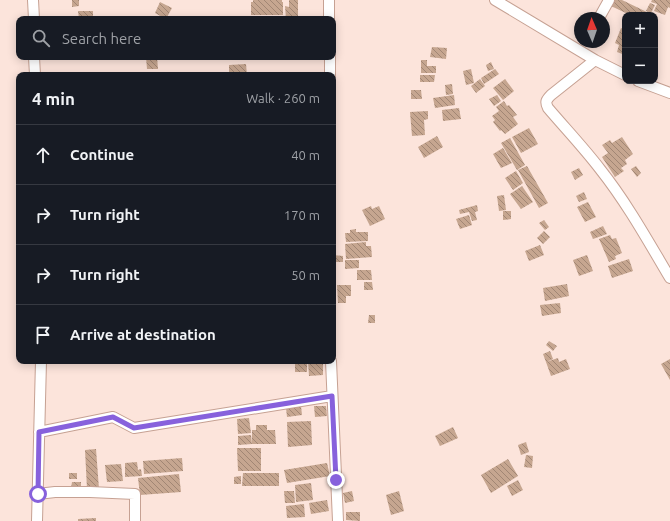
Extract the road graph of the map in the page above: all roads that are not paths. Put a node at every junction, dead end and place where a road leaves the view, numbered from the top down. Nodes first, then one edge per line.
1 (33, 0) edge
2 (329, 0) edge
3 (495, 0) edge
4 (609, 0) edge
5 (602, 12) edge
6 (34, 16) edge
7 (329, 16) edge
8 (574, 42) edge
9 (584, 48) edge
10 (34, 60) edge
11 (330, 60) edge
12 (595, 60) junction
13 (35, 72) edge
14 (330, 72) edge
15 (622, 74) edge
16 (645, 84) edge
17 (670, 94) edge
18 (670, 278) edge
19 (41, 364) edge
20 (331, 364) edge
21 (332, 396) junction
22 (39, 432) junction
23 (38, 494) junction
24 (37, 521) edge
25 (135, 521) edge
26 (338, 521) edge

1 - 6 street
2 - 7 street
3 - 8 street
4 - 5 street
9 - 12 street
10 - 13 street
11 - 14 street
12 - 15 street
12 - 18 street
16 - 17 street
19 - 22 street
20 - 21 street
21 - 22 street
21 - 26 street
22 - 23 street
23 - 24 street
23 - 25 street

